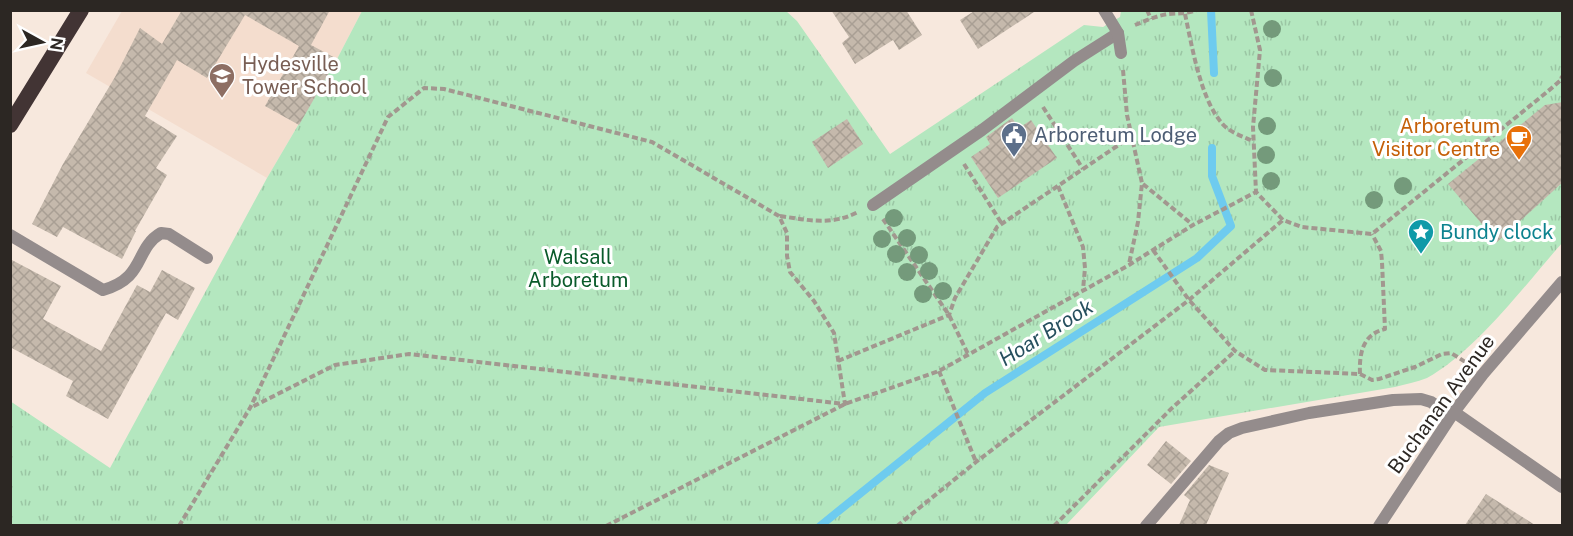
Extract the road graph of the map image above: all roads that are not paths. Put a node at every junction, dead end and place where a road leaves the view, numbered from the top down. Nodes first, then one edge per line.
1 (81, 10) edge
2 (1104, 10) edge
3 (1118, 33) junction
4 (1121, 53) road end
5 (10, 125) edge
6 (873, 205) road end
7 (10, 235) edge
8 (207, 258) dead end
9 (1563, 282) edge
10 (1452, 414) junction
11 (1563, 487) edge
12 (1146, 525) edge
13 (1379, 525) edge

1 - 5 highway
2 - 3 street
3 - 4 street
3 - 6 street
7 - 8 street
9 - 10 street, Buchanan Avenue
10 - 11 street
10 - 12 street
10 - 13 street, Buchanan Avenue

